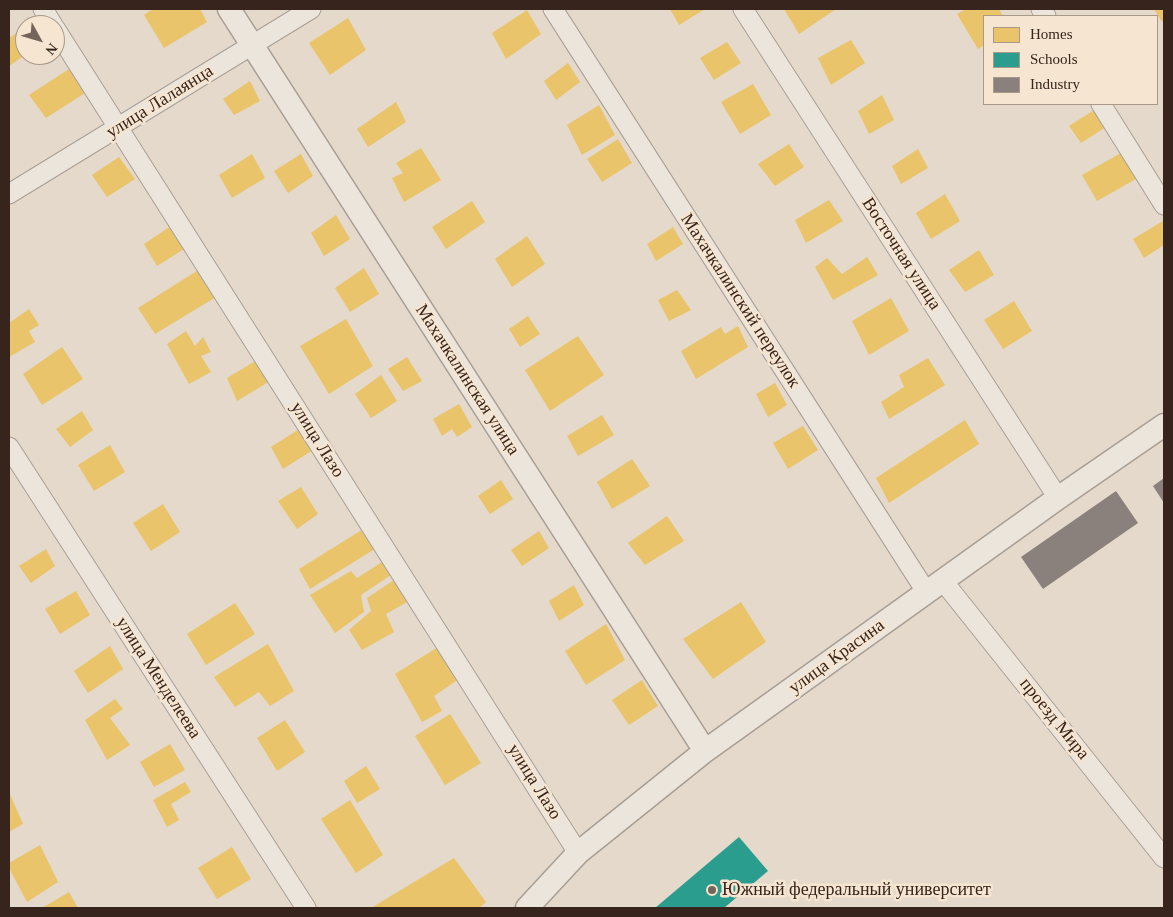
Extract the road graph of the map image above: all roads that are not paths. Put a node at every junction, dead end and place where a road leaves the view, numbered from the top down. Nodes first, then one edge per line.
1 (229, 9) edge
2 (311, 9) edge
3 (553, 9) edge
4 (743, 9) edge
5 (65, 43) edge
6 (252, 45) junction
7 (1102, 105) edge
8 (118, 127) junction
9 (9, 194) edge
10 (1164, 205) edge
11 (1164, 426) edge
12 (9, 447) edge
13 (1058, 498) junction
14 (935, 587) junction
15 (705, 751) junction
16 (578, 853) junction
17 (1164, 858) edge
18 (306, 908) edge
19 (527, 908) edge

1 - 6 street, Махачкалинская улица
2 - 6 street, улица Лалаянца
3 - 14 street, Махачкалинский переулок
4 - 13 street, Восточная улица
5 - 8 street, улица Лазо
6 - 8 street, улица Лалаянца
6 - 15 street, Махачкалинская улица
7 - 10 street
8 - 9 street, улица Лалаянца
8 - 16 street, улица Лазо
11 - 13 street, улица Красина
12 - 18 street, улица Менделеева
13 - 14 street, улица Красина
14 - 15 street, улица Красина
14 - 17 street, проезд Мира
15 - 16 street, улица Красина
16 - 19 street, улица Красина

